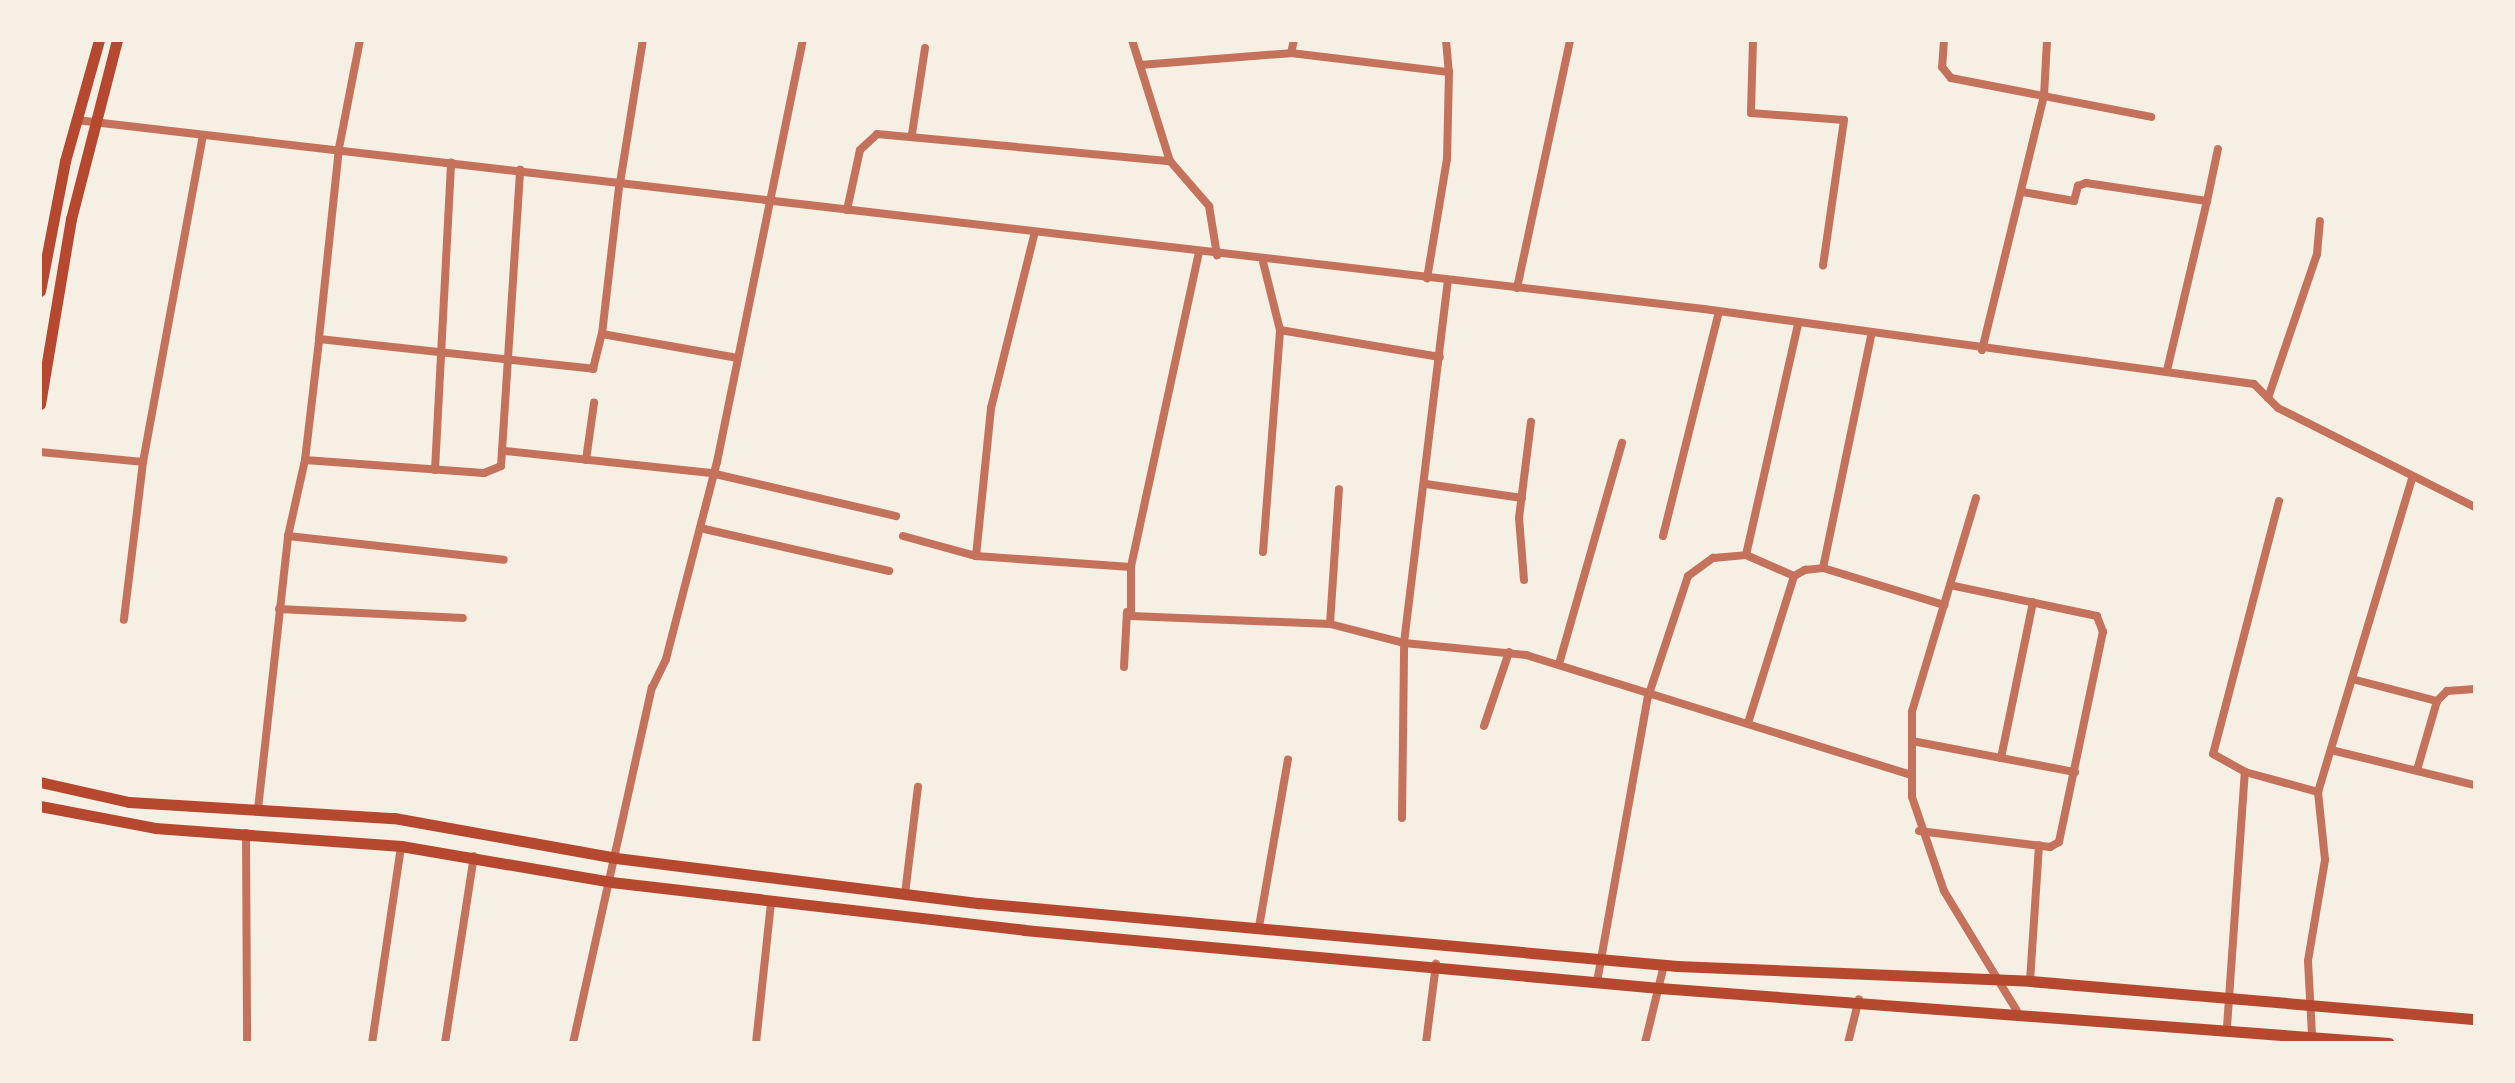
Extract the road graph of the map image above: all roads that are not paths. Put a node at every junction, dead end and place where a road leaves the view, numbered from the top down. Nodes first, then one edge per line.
1 (99, 40) edge
2 (117, 40) edge
3 (360, 40) edge
4 (643, 40) edge
5 (803, 40) edge
6 (1132, 40) edge
7 (1294, 40) edge
8 (1446, 40) edge
9 (1570, 40) edge
10 (1753, 40) edge
11 (1944, 40) edge
12 (2047, 40) edge
13 (925, 48) dead end
14 (1292, 53) junction
15 (1140, 65) junction
16 (1449, 72) junction
17 (2044, 96) junction
18 (2150, 116) dead end
19 (76, 120) junction
20 (92, 124) junction
21 (912, 134) junction
22 (203, 136) junction
23 (339, 148) junction
24 (2218, 149) dead end
25 (1170, 161) junction
26 (451, 162) junction
27 (520, 170) junction
28 (620, 186) junction
29 (2023, 192) junction
30 (767, 198) junction
31 (2206, 201) junction
32 (847, 210) junction
33 (2320, 221) dead end
34 (1035, 232) junction
35 (1199, 252) junction
36 (1217, 255) junction
37 (43, 260) edge
38 (1263, 262) junction
39 (64, 263) junction
40 (1824, 266) dead end
41 (1427, 278) junction
42 (1448, 280) junction
43 (1517, 288) junction
44 (40, 291) edge
45 (1719, 312) junction
46 (1798, 325) junction
47 (1280, 330) junction
48 (602, 334) junction
49 (1871, 336) junction
50 (319, 340) junction
51 (1982, 350) junction
52 (446, 356) junction
53 (1440, 357) junction
54 (738, 358) junction
55 (502, 362) junction
56 (2167, 370) junction
57 (2268, 398) junction
58 (594, 403) dead end
59 (40, 404) edge
60 (1531, 422) dead end
61 (1622, 443) dead end
62 (505, 451) junction
63 (40, 452) edge
64 (305, 460) junction
65 (586, 460) junction
66 (143, 462) junction
67 (435, 470) junction
68 (710, 473) junction
69 (2412, 478) junction
70 (1426, 484) junction
71 (1339, 490) dead end
72 (1522, 498) junction
73 (1976, 498) dead end
74 (2279, 501) dead end
75 (2475, 507) edge
76 (896, 516) dead end
77 (700, 528) junction
78 (288, 536) junction
79 (904, 536) dead end
80 (1663, 536) dead end
81 (1262, 552) dead end
82 (1746, 555) junction
83 (976, 556) junction
84 (504, 560) dead end
85 (1132, 567) junction
86 (1823, 568) junction
87 (889, 571) dead end
88 (1794, 576) junction
89 (1524, 580) dead end
90 (1950, 586) junction
91 (2033, 602) junction
92 (1944, 606) junction
93 (280, 609) junction
94 (1127, 612) junction
95 (462, 618) dead end
96 (124, 620) dead end
97 (1330, 624) junction
98 (1404, 642) junction
99 (1509, 652) junction
100 (1559, 664) junction
101 (1124, 667) dead end
102 (2352, 679) junction
103 (2475, 689) edge
104 (1648, 697) junction
105 (2437, 702) junction
106 (1748, 723) junction
107 (1484, 726) dead end
108 (1912, 741) junction
109 (2331, 750) junction
110 (2001, 758) junction
111 (1288, 759) dead end
112 (2417, 770) junction
113 (2075, 772) junction
114 (2245, 772) junction
115 (1912, 776) junction
116 (40, 782) edge
117 (2475, 785) edge
118 (918, 787) dead end
119 (2318, 792) junction
120 (40, 806) edge
121 (258, 808) junction
122 (1402, 818) dead end
123 (246, 830) junction
124 (1919, 830) junction
125 (2039, 845) junction
126 (402, 846) junction
127 (474, 856) junction
128 (616, 858) junction
129 (610, 882) junction
130 (904, 894) junction
131 (770, 904) junction
132 (1259, 926) junction
133 (1602, 959) junction
134 (1436, 964) junction
135 (1664, 965) junction
136 (1999, 981) junction
137 (2030, 981) junction
138 (1597, 982) junction
139 (1659, 988) junction
140 (2229, 996) junction
141 (1859, 999) junction
142 (2310, 1004) junction
143 (2018, 1011) junction
144 (2475, 1019) edge
145 (2227, 1027) junction
146 (2312, 1035) junction
147 (2263, 1037) edge
148 (247, 1043) edge
149 (372, 1043) edge
150 (445, 1043) edge
151 (573, 1043) edge
152 (756, 1043) edge
153 (1426, 1043) edge
154 (1645, 1043) edge
155 (1848, 1043) edge
156 (2389, 1043) edge

1 - 19 main road
2 - 20 main road
3 - 23 street
4 - 28 street
5 - 30 street
6 - 15 street
7 - 14 street
8 - 16 street
9 - 43 street
10 - 40 street
11 - 17 street
12 - 17 street
13 - 21 street
14 - 15 street
14 - 16 street
15 - 25 street
16 - 41 street
17 - 18 street
17 - 29 street
19 - 20 street
19 - 37 main road
20 - 22 street
20 - 39 main road
21 - 25 street
21 - 32 street
22 - 23 street
22 - 66 street
23 - 26 street
23 - 50 street
24 - 31 street
25 - 36 street
26 - 27 street
26 - 52 street
27 - 28 street
27 - 55 street
28 - 30 street
28 - 48 street
29 - 31 street
29 - 51 street
30 - 32 street
30 - 54 street
31 - 56 street
32 - 34 street
33 - 57 street
34 - 35 street
34 - 83 street
35 - 36 street
35 - 85 street
36 - 38 street
37 - 39 street
37 - 44 main road
38 - 41 street
38 - 47 street
39 - 59 main road
41 - 42 street
42 - 43 street
42 - 53 street
43 - 45 street
45 - 46 street
45 - 80 street
46 - 49 street
46 - 82 street
47 - 53 street
47 - 81 street
48 - 54 street
48 - 55 street
49 - 51 street
49 - 86 street
50 - 52 street
50 - 64 street
51 - 56 street
52 - 55 street
52 - 67 street
53 - 70 street
54 - 68 street
55 - 62 street
56 - 57 street
57 - 69 street
58 - 65 street
60 - 72 street
61 - 100 street
62 - 65 street
62 - 67 street
63 - 66 street
64 - 67 street
64 - 78 street
65 - 68 street
66 - 96 street
68 - 76 street
68 - 77 street
69 - 75 street
69 - 102 street
70 - 72 street
70 - 98 street
71 - 97 street
72 - 89 street
73 - 90 street
74 - 114 street
77 - 87 street
77 - 128 street
78 - 84 street
78 - 93 street
79 - 83 street
82 - 88 street
82 - 104 street
83 - 85 street
85 - 94 street
86 - 88 street
86 - 92 street
88 - 106 street
90 - 91 street
90 - 92 street
91 - 110 street
91 - 113 street
92 - 108 street
93 - 95 street
93 - 121 street
94 - 97 street
94 - 101 street
97 - 98 street
98 - 99 street
98 - 122 street
99 - 100 street
99 - 107 street
100 - 104 street
102 - 105 street
102 - 109 street
103 - 105 street
104 - 106 street
104 - 133 street
105 - 112 street
106 - 115 street
108 - 110 street
108 - 115 street
109 - 112 street
109 - 119 street
110 - 113 street
111 - 132 street
112 - 117 street
113 - 125 street
114 - 119 street
114 - 140 street
115 - 124 street
116 - 121 main road
118 - 130 street
119 - 142 street
120 - 123 main road
121 - 128 main road
123 - 126 main road
123 - 148 street
124 - 125 street
124 - 136 street
125 - 137 street
126 - 127 main road
126 - 149 street
127 - 129 main road
127 - 150 street
128 - 129 street
128 - 130 main road
129 - 131 main road
129 - 151 street
130 - 132 main road
131 - 134 main road
131 - 152 street
132 - 133 main road
133 - 135 main road
133 - 138 street
134 - 138 main road
134 - 153 street
135 - 136 main road
135 - 139 street
136 - 137 main road
136 - 143 street
137 - 140 main road
138 - 139 main road
139 - 141 main road
139 - 154 street
140 - 142 main road
140 - 145 street
141 - 143 main road
141 - 155 street
142 - 144 main road
142 - 146 street
143 - 145 main road
145 - 147 main road
146 - 147 main road
146 - 156 main road

